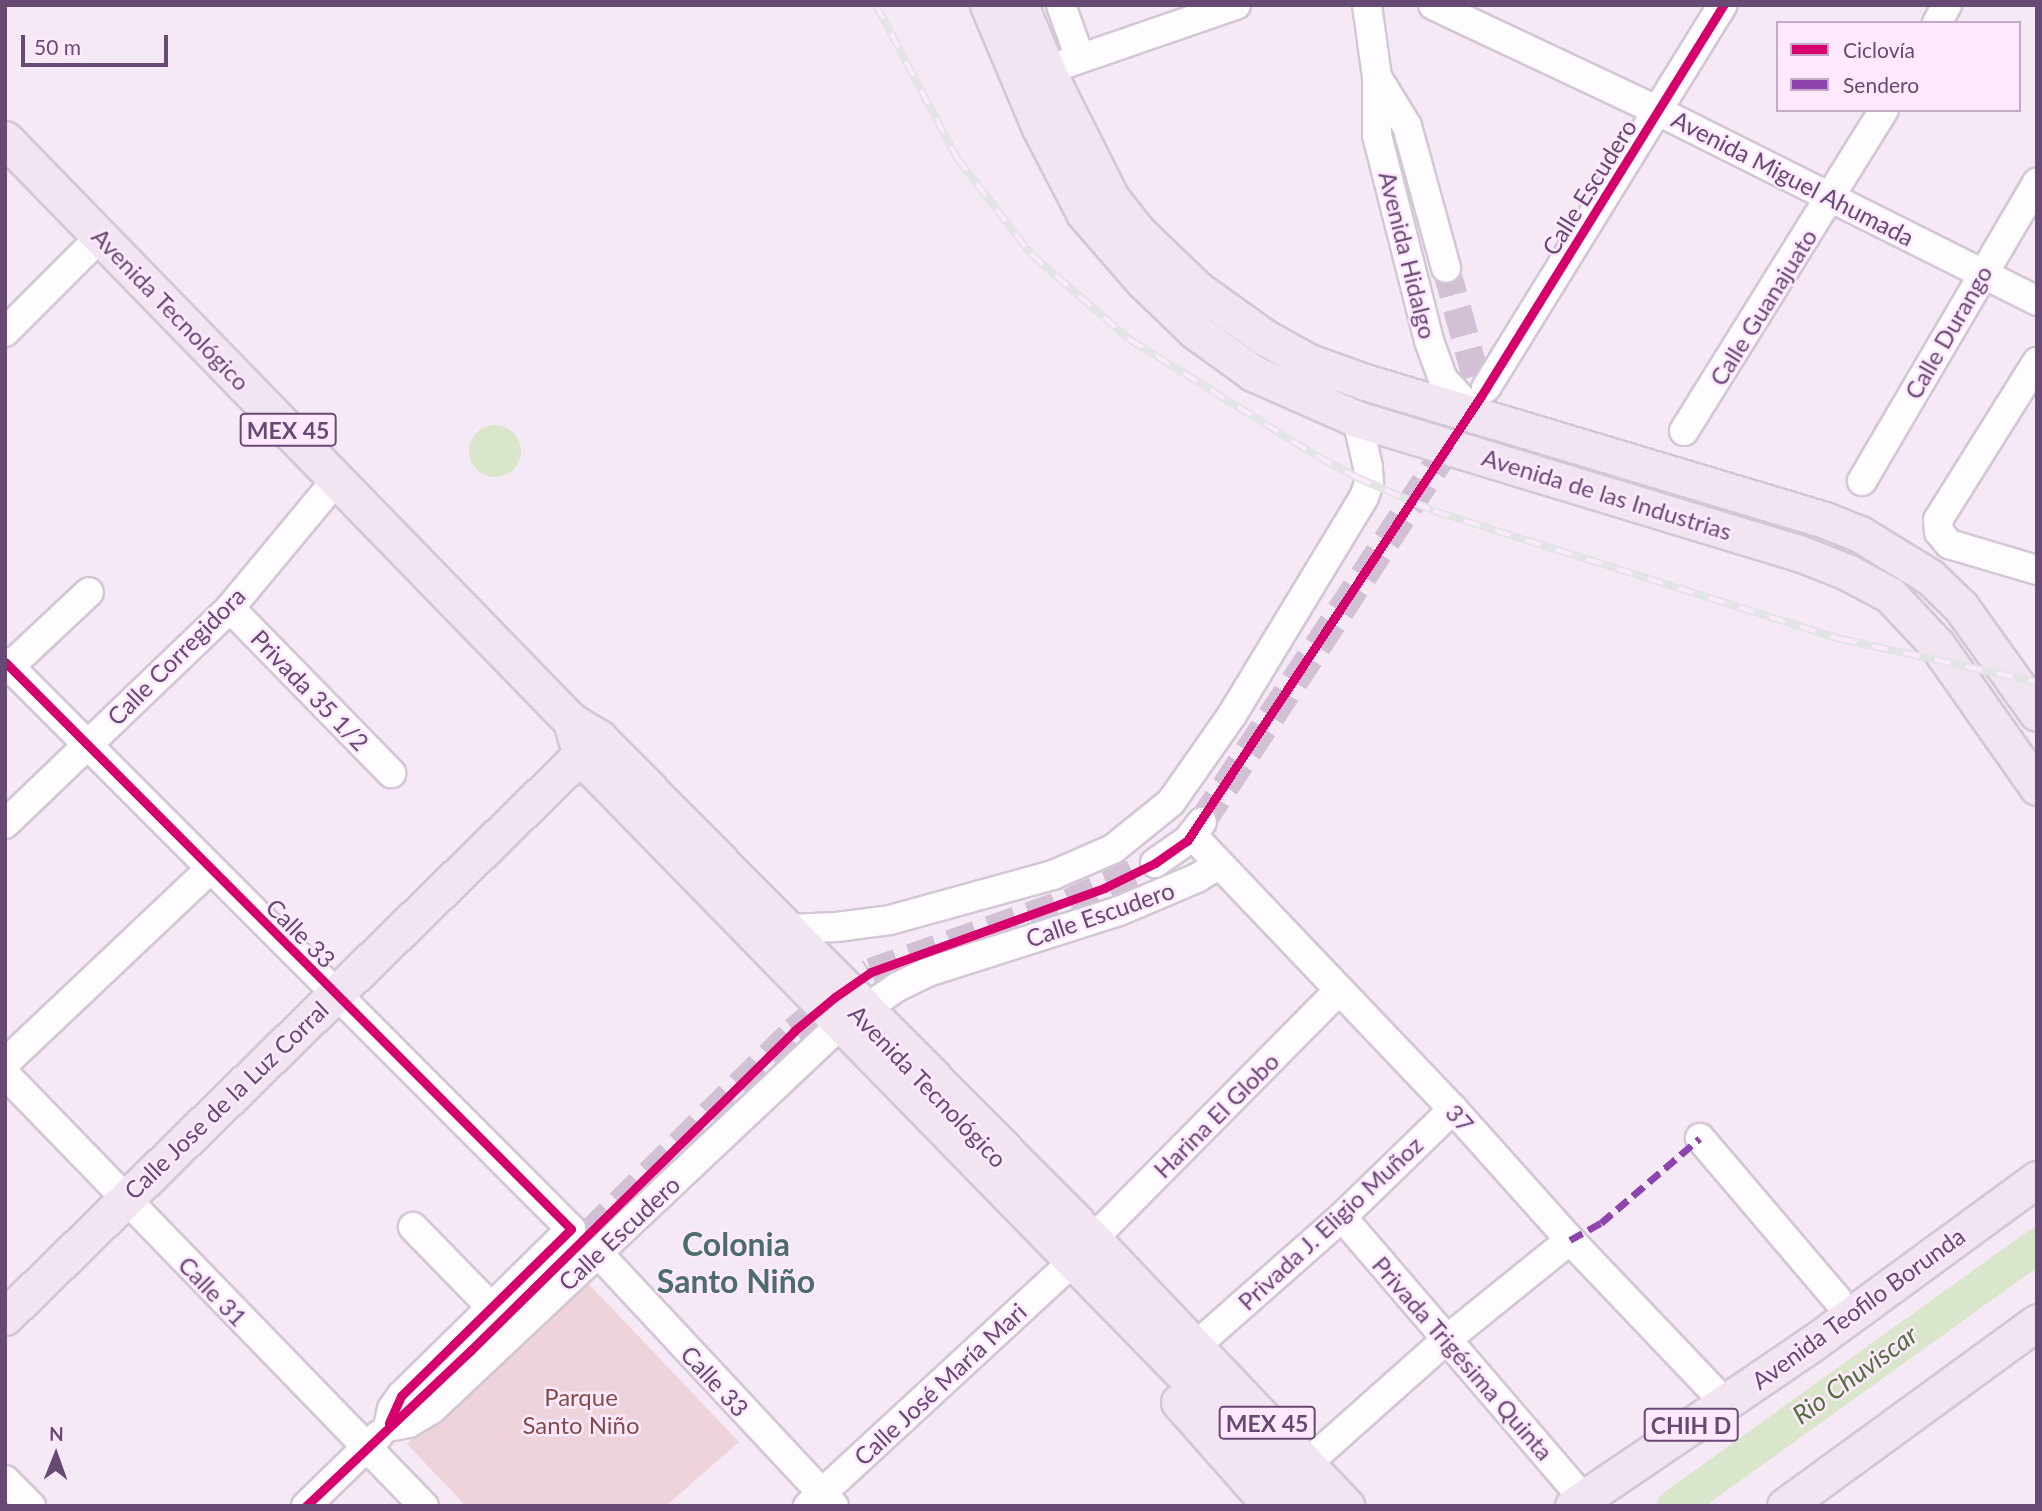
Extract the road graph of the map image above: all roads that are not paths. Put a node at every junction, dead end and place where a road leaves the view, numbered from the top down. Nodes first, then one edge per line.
1 (988, 5) edge
2 (1020, 5) edge
3 (1061, 5) edge
4 (1236, 5) edge
5 (1367, 5) edge
6 (1433, 5) edge
7 (1723, 5) edge
8 (1947, 5) edge
9 (1938, 21) edge
10 (1080, 58) junction
11 (1046, 70) junction
12 (1377, 77) junction
13 (1658, 111) junction
14 (1883, 112) edge
15 (5, 139) edge
16 (2037, 183) edge
17 (1832, 197) junction
18 (100, 237) junction
19 (1446, 268) tunnel mouth
20 (1982, 274) junction
21 (2037, 301) edge
22 (5, 332) edge
23 (2037, 362) edge
24 (1483, 403) junction
25 (1357, 419) junction
26 (1685, 431) dead end
27 (337, 480) junction
28 (1861, 481) dead end
29 (2037, 570) edge
30 (89, 592) dead end
31 (230, 608) junction
32 (7, 667) edge
33 (2037, 713) edge
34 (584, 738) junction
35 (87, 744) junction
36 (391, 773) dead end
37 (2037, 787) edge
38 (5, 824) edge
39 (1197, 828) joint
40 (1155, 863) tunnel mouth
41 (1219, 864) junction
42 (210, 869) junction
43 (786, 929) junction
44 (1339, 990) junction
45 (335, 995) junction
46 (853, 1017) junction
47 (5, 1063) edge
48 (5, 1074) edge
49 (1453, 1110) junction
50 (1700, 1138) dead end
51 (2037, 1160) edge
52 (2037, 1179) edge
53 (124, 1199) junction
54 (1342, 1217) junction
55 (413, 1227) dead end
56 (1570, 1240) junction
57 (598, 1253) junction
58 (1088, 1256) junction
59 (1838, 1299) junction
60 (490, 1306) junction
61 (5, 1317) edge
62 (2037, 1322) edge
63 (1447, 1340) junction
64 (1187, 1345) junction
65 (2021, 1346) edge
66 (470, 1351) tunnel mouth
67 (1764, 1376) junction
68 (1725, 1403) junction
69 (388, 1427) junction
70 (366, 1447) junction
71 (1319, 1453) junction
72 (5, 1480) edge
73 (821, 1502) edge
74 (1578, 1502) edge
75 (31, 1506) edge
76 (306, 1506) edge
77 (424, 1506) edge
78 (1271, 1506) edge
79 (1312, 1506) edge
80 (1346, 1506) edge
81 (1369, 1506) edge
82 (1785, 1506) edge

1 - 25 main road, Avenida de las Industrias
2 - 11 main road, Avenida de las Industrias
3 - 10 street
4 - 10 street
5 - 12 street, Avenida Hidalgo
6 - 13 street, Avenida Miguel Ahumada
7 - 13 street, Calle Escudero
8 - 9 street
10 - 11 street
11 - 24 main road, Avenida de las Industrias
12 - 19 street, Avenida Hidalgo
12 - 24 street, Avenida Hidalgo
13 - 17 street, Avenida Miguel Ahumada
13 - 24 street, Calle Escudero
14 - 17 street, Calle Guanajuato
15 - 18 main road, Avenida Tecnológico / MEX 45
16 - 20 street, Calle Durango
17 - 20 street, Avenida Miguel Ahumada
17 - 26 street, Calle Guanajuato
18 - 22 street
18 - 27 main road, Avenida Tecnológico / MEX 45
20 - 21 street, Avenida Miguel Ahumada
20 - 28 street, Calle Durango
23 - 29 street
24 - 33 main road, Avenida de las Industrias
25 - 37 main road, Avenida de las Industrias
25 - 43 street
27 - 31 street, Calle Corregidora
27 - 34 main road, Avenida Tecnológico / MEX 45
30 - 32 street
31 - 35 street, Calle Corregidora
31 - 36 street, Privada 35 1/2
32 - 35 street, Calle 33
34 - 43 main road, Avenida Tecnológico / MEX 45
34 - 45 main road, Calle Jose de la Luz Corral
34 - 46 main road, Avenida Tecnológico / MEX 45
35 - 38 street, Calle Corregidora
35 - 42 street, Calle 33
39 - 40 street, Calle Escudero
39 - 41 street, 37
41 - 44 street, 37
41 - 46 street, Calle Escudero
42 - 45 street, Calle 33
42 - 47 street
43 - 46 main road, Avenida Tecnológico / MEX 45
44 - 49 street, 37
44 - 58 street, Harina El Globo
45 - 53 main road, Calle Jose de la Luz Corral
45 - 60 street, Calle 33
46 - 57 street, Calle Escudero
46 - 58 main road, Avenida Tecnológico / MEX 45
48 - 53 street, Calle 31
49 - 54 street, Privada J. Eligio Muñoz
49 - 56 street, 37
50 - 59 street
51 - 59 main road
52 - 67 main road, Avenida Teofilo Borunda / CHIH D
53 - 61 main road, Calle Jose de la Luz Corral
53 - 70 street, Calle 31
54 - 63 street, Privada Trigésima Quinta
54 - 64 street, Privada J. Eligio Muñoz
55 - 60 street
56 - 63 street
56 - 68 street, 37
57 - 69 street, Calle Escudero
57 - 73 street, Calle 33
58 - 64 main road, MEX 45
58 - 64 main road
58 - 73 street, Calle José María Mari
58 - 78 main road
59 - 67 main road
60 - 69 street
62 - 65 main road
63 - 71 street
63 - 74 street, Privada Trigésima Quinta
64 - 71 main road
64 - 79 main road, MEX 45
64 - 80 main road, MEX 45
65 - 82 main road
66 - 69 street, Calle Escudero
67 - 68 main road, Avenida Teofilo Borunda / CHIH D
68 - 74 main road, Avenida Teofilo Borunda / CHIH D
69 - 70 street, Calle Escudero
70 - 76 street, Calle Escudero
70 - 77 street, Calle 31
71 - 81 main road
72 - 75 street

